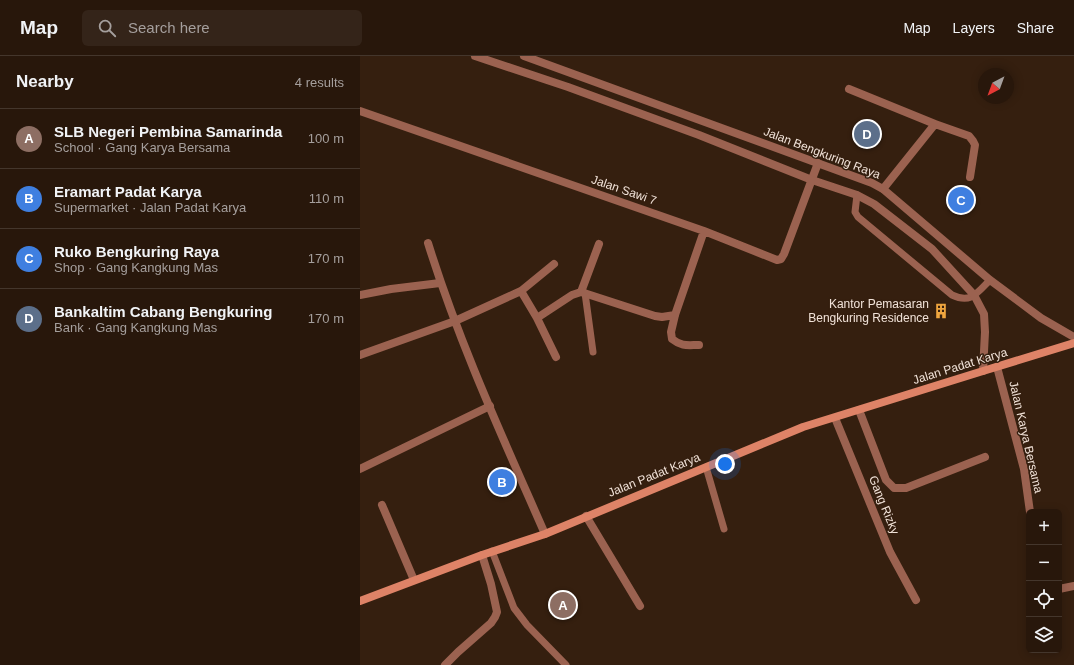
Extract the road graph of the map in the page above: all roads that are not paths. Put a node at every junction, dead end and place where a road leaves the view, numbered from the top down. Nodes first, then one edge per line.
1 (475, 56) edge
2 (524, 56) edge
3 (849, 89) dead end
4 (360, 112) edge
5 (935, 124) junction
6 (818, 163) junction
7 (970, 177) dead end
8 (812, 180) junction
9 (883, 189) junction
10 (857, 196) junction
11 (704, 230) junction
12 (428, 243) dead end
13 (599, 244) dead end
14 (554, 264) dead end
15 (990, 280) junction
16 (440, 283) junction
17 (521, 291) junction
18 (583, 292) junction
19 (360, 295) edge
20 (974, 296) junction
21 (675, 315) junction
22 (537, 318) junction
23 (455, 321) junction
24 (1074, 337) edge
25 (1074, 343) edge
26 (699, 345) dead end
27 (593, 352) dead end
28 (360, 355) edge
29 (556, 357) dead end
30 (998, 367) junction
31 (983, 371) junction
32 (490, 406) junction
33 (859, 410) junction
34 (835, 418) junction
35 (985, 457) dead end
36 (706, 467) junction
37 (360, 469) edge
38 (382, 505) dead end
39 (1030, 509) edge
40 (586, 516) junction
41 (724, 529) dead end
42 (545, 534) junction
43 (492, 551) junction
44 (482, 555) junction
45 (414, 580) junction
46 (1074, 586) edge
47 (1062, 588) edge
48 (916, 600) dead end
49 (360, 601) edge
50 (640, 606) dead end
51 (445, 665) edge
52 (566, 665) edge

1 - 8 street
2 - 6 street, Jalan Bengkuring Raya
3 - 5 street
4 - 11 street, Jalan Sawi 7
5 - 7 street
5 - 9 street
6 - 8 street, Jalan Sawi 7
6 - 9 street, Jalan Bengkuring Raya
8 - 10 street
8 - 11 street, Jalan Sawi 7
9 - 15 street, Jalan Bengkuring Raya
10 - 20 street
10 - 20 lane
11 - 21 street
12 - 16 street
13 - 18 street
14 - 17 street
15 - 20 lane
15 - 24 street, Jalan Bengkuring Raya
16 - 19 street
16 - 23 street
17 - 22 street
17 - 23 street
18 - 21 street
18 - 22 street
18 - 27 lane
20 - 31 street
21 - 26 street
22 - 29 street
23 - 28 street
23 - 32 street
25 - 30 main road, Jalan Padat Karya
30 - 31 main road, Jalan Padat Karya
30 - 39 street, Jalan Karya Bersama
31 - 33 main road, Jalan Padat Karya
32 - 37 street
32 - 42 street
33 - 34 main road, Jalan Padat Karya
33 - 35 street
34 - 36 main road, Jalan Padat Karya
34 - 48 street, Gang Rizky
36 - 40 main road, Jalan Padat Karya
36 - 41 lane
38 - 45 street
40 - 42 main road, Jalan Padat Karya
40 - 50 street
42 - 43 main road, Jalan Padat Karya
43 - 44 main road, Jalan Padat Karya
43 - 52 lane
44 - 45 main road, Jalan Padat Karya
44 - 51 street
45 - 49 main road, Jalan Padat Karya
46 - 47 street

